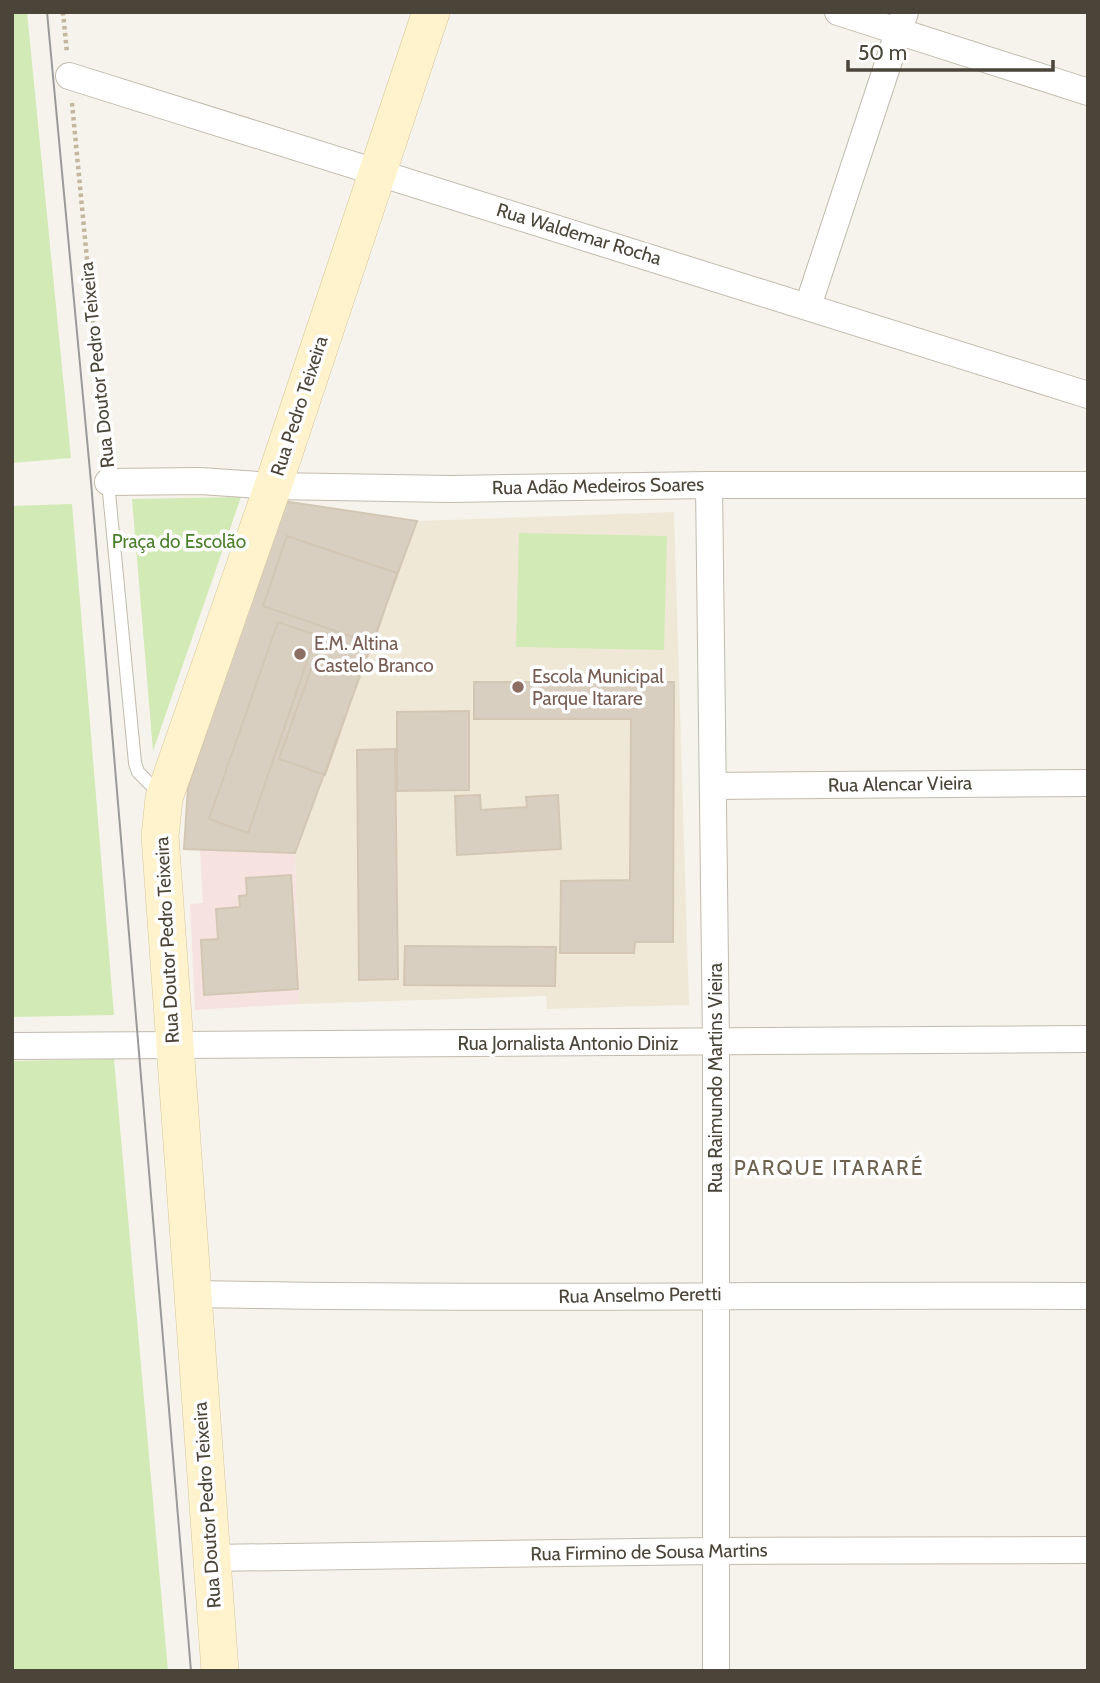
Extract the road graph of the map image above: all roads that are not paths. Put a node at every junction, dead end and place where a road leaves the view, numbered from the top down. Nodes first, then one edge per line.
1 (431, 12) edge
2 (838, 12) edge
3 (902, 22) edge
4 (69, 76) road end
5 (1088, 92) edge
6 (377, 170) junction
7 (808, 306) junction
8 (1088, 395) edge
9 (108, 482) joint
10 (709, 485) junction
11 (1088, 485) edge
12 (273, 486) junction
13 (1088, 783) edge
14 (713, 786) junction
15 (164, 798) junction
16 (1088, 1039) edge
17 (716, 1043) junction
18 (173, 1044) junction
19 (12, 1045) edge
20 (192, 1294) junction
21 (714, 1294) junction
22 (1088, 1296) edge
23 (713, 1550) junction
24 (1088, 1550) edge
25 (211, 1558) junction
26 (220, 1671) edge
27 (716, 1671) edge

1 - 6 main road, Rua Pedro Teixeira
2 - 3 street
3 - 5 street
3 - 7 street
4 - 6 street, Rua Waldemar Rocha
6 - 7 street, Rua Waldemar Rocha
6 - 12 main road, Rua Pedro Teixeira
7 - 8 street, Rua Waldemar Rocha
9 - 12 street, Rua Adão Medeiros Soares
9 - 15 lane, Rua Doutor Pedro Teixeira
10 - 11 street, Rua Adão Medeiros Soares
10 - 12 street, Rua Adão Medeiros Soares
10 - 14 street, Rua Raimundo Martins Vieira
12 - 15 main road, Rua Pedro Teixeira
13 - 14 street, Rua Alencar Vieira
14 - 17 street, Rua Raimundo Martins Vieira
15 - 18 main road, Rua Doutor Pedro Teixeira
16 - 17 street, Rua Jornalista Antonio Diniz
17 - 18 street, Rua Jornalista Antonio Diniz
17 - 21 street, Rua Raimundo Martins Vieira
18 - 19 street, Rua Jornalista Antonio Diniz
18 - 20 main road, Rua Doutor Pedro Teixeira
20 - 21 street, Rua Anselmo Peretti
20 - 25 main road, Rua Doutor Pedro Teixeira
21 - 22 street, Rua Anselmo Peretti
21 - 23 street, Rua Raimundo Martins Vieira
23 - 24 street, Rua Firmino de Sousa Martins
23 - 25 street, Rua Firmino de Sousa Martins
23 - 27 street, Rua Raimundo Martins Vieira
25 - 26 main road, Rua Doutor Pedro Teixeira

